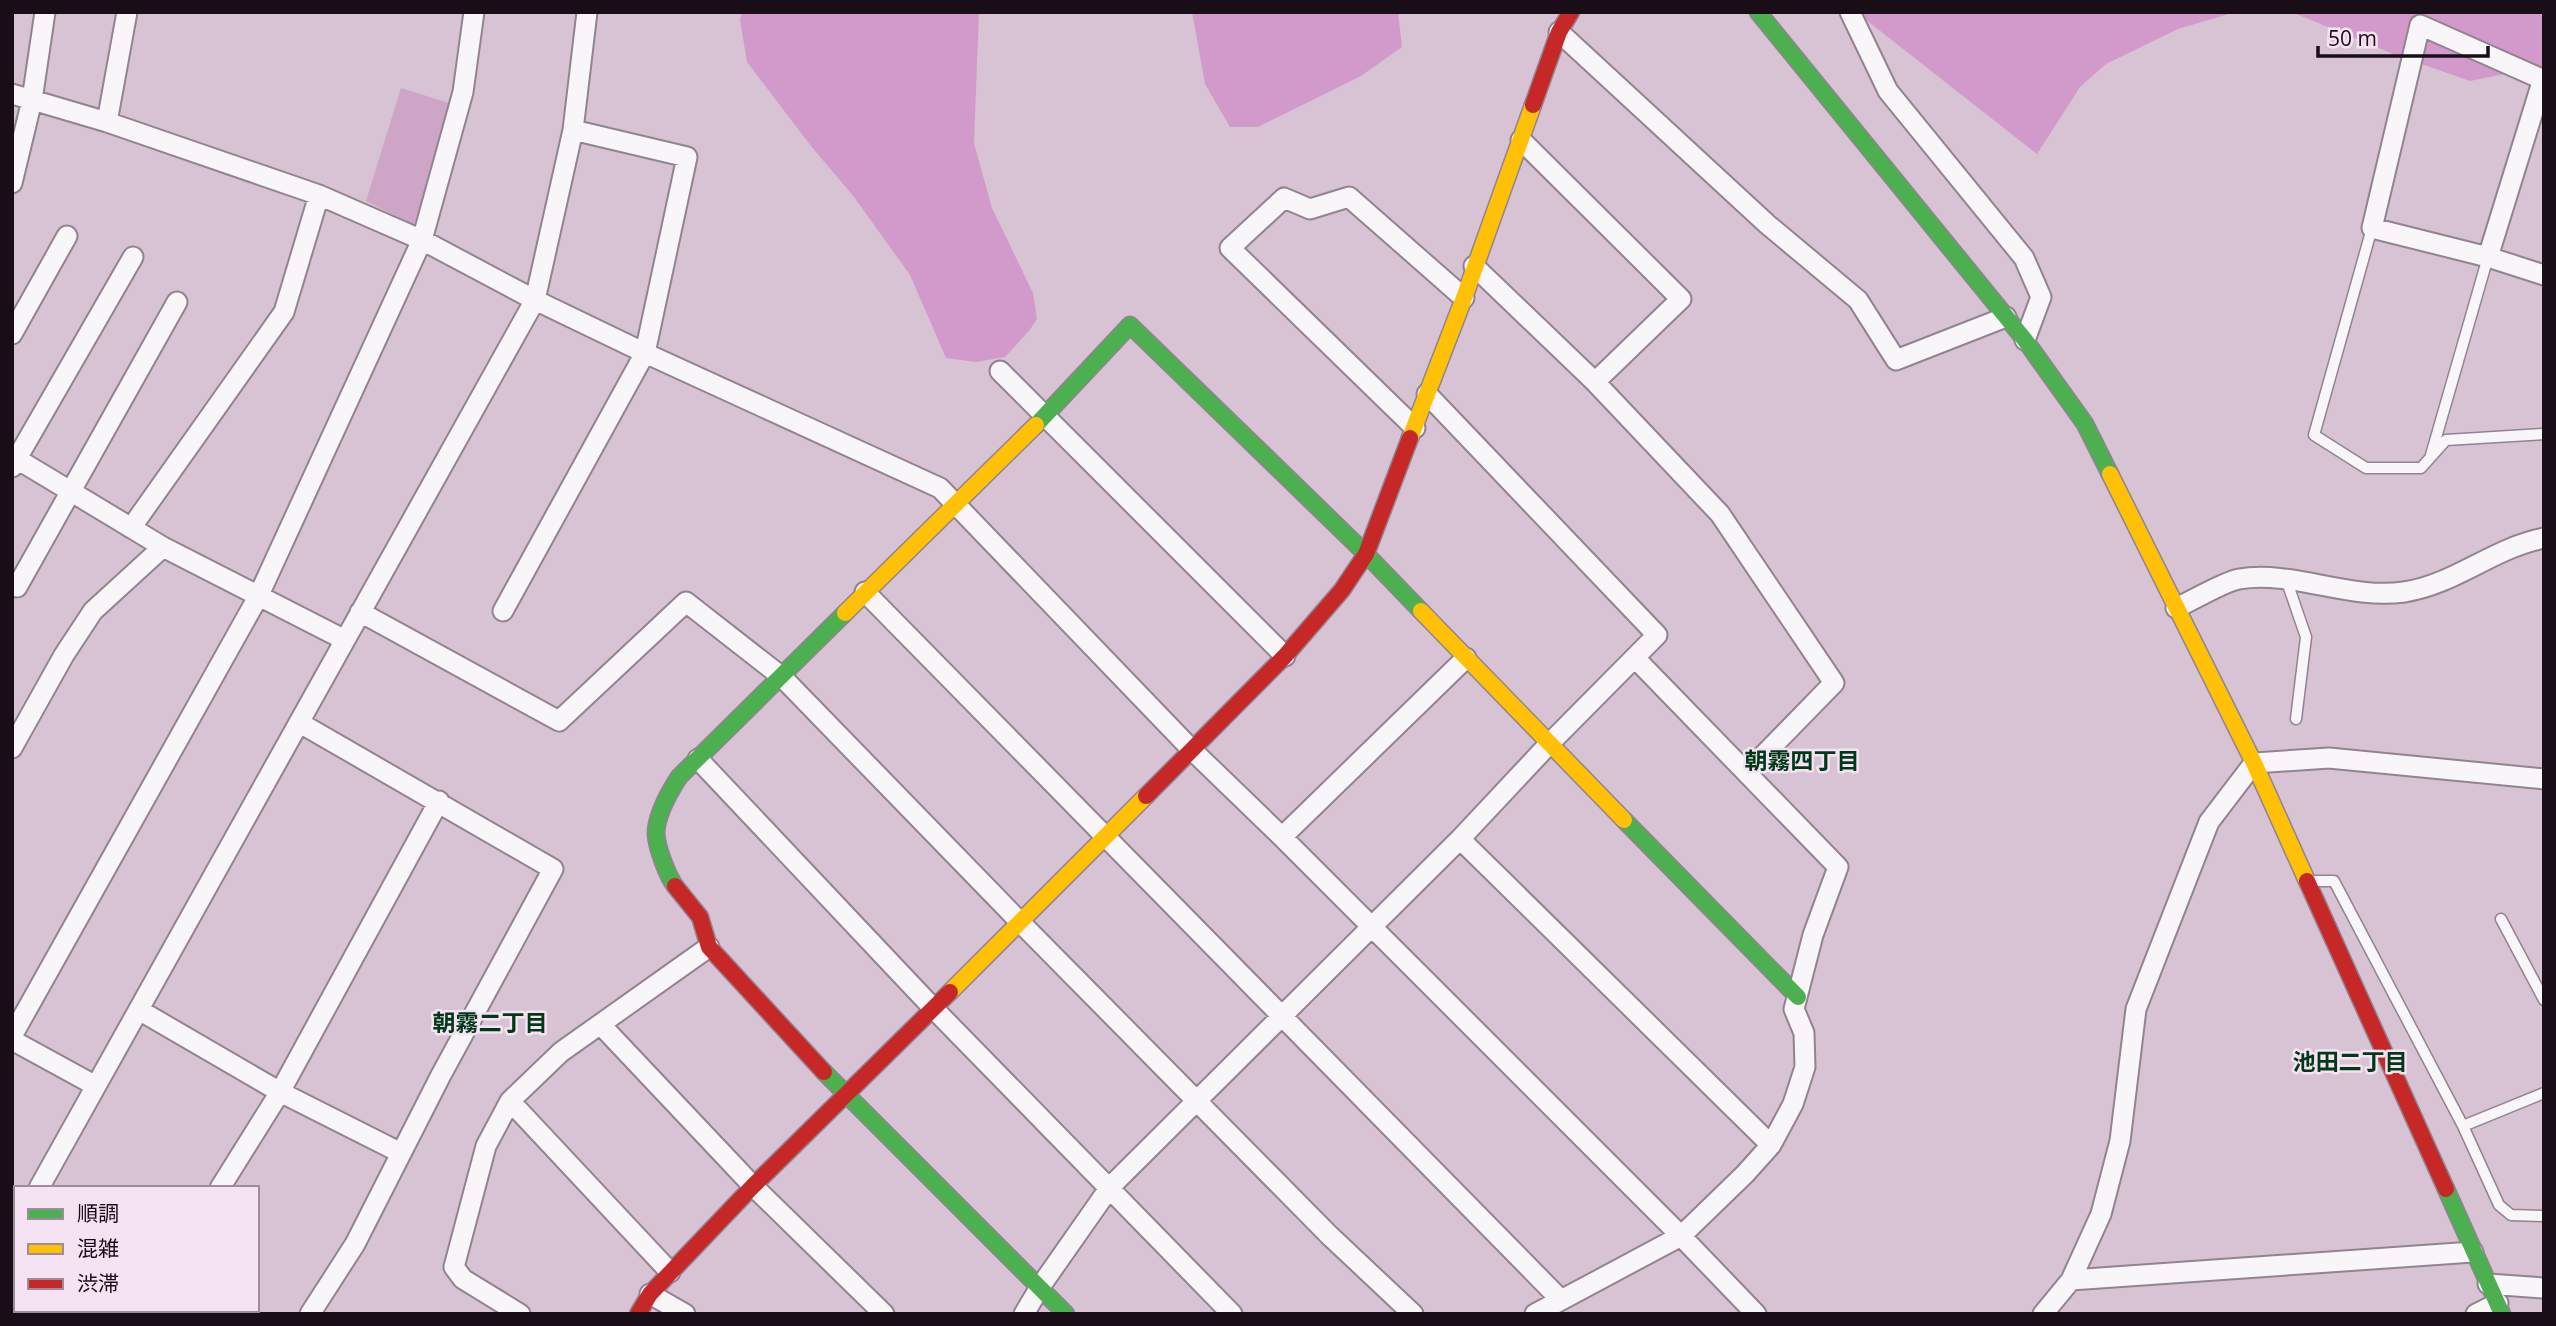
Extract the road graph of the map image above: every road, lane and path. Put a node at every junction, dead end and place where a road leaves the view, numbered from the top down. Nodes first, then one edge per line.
1 (45, 12) edge
2 (127, 12) edge
3 (474, 12) edge
4 (587, 12) edge
5 (1571, 12) edge
6 (1758, 12) edge
7 (1850, 12) edge
8 (1559, 32) junction
9 (2543, 80) edge
10 (12, 94) edge
11 (32, 100) junction
12 (107, 122) junction
13 (573, 130) junction
14 (1521, 140) junction
15 (12, 183) edge
16 (319, 195) junction
17 (2372, 228) junction
18 (66, 236) dead end
19 (422, 240) junction
20 (133, 257) dead end
21 (2488, 257) junction
22 (1474, 266) junction
23 (2544, 275) edge
24 (1464, 298) junction
25 (535, 300) junction
26 (177, 302) dead end
27 (2006, 317) junction
28 (12, 334) edge
29 (2025, 340) junction
30 (645, 353) junction
31 (1000, 371) dead end
32 (1595, 382) junction
33 (1427, 394) junction
34 (1046, 415) junction
35 (1415, 428) junction
36 (2544, 434) edge
37 (2430, 457) junction
38 (14, 460) edge
39 (70, 492) junction
40 (955, 502) junction
41 (131, 528) junction
42 (2544, 538) edge
43 (163, 547) junction
44 (1366, 554) junction
45 (2286, 579) junction
46 (17, 587) dead end
47 (865, 592) junction
48 (258, 597) junction
49 (2176, 608) junction
50 (503, 611) dead end
51 (360, 612) junction
52 (345, 640) junction
53 (1285, 656) junction
54 (1466, 658) junction
55 (1635, 658) junction
56 (782, 677) junction
57 (2296, 719) dead end
58 (300, 723) junction
59 (1549, 744) junction
60 (12, 748) edge
61 (1191, 750) junction
62 (698, 759) junction
63 (2254, 763) junction
64 (1747, 772) junction
65 (2544, 779) edge
66 (439, 801) junction
67 (1104, 836) junction
68 (1282, 837) junction
69 (1460, 839) junction
70 (2307, 881) junction
71 (2501, 919) dead end
72 (1018, 921) junction
73 (1372, 928) junction
74 (709, 947) junction
75 (1798, 997) junction
76 (2544, 1000) edge
77 (933, 1008) junction
78 (139, 1010) junction
79 (1283, 1015) junction
80 (601, 1025) junction
81 (12, 1038) edge
82 (96, 1086) junction
83 (280, 1092) junction
84 (2544, 1093) edge
85 (846, 1096) junction
86 (1196, 1100) junction
87 (510, 1101) junction
88 (2463, 1126) junction
89 (1771, 1145) junction
90 (401, 1153) junction
91 (40, 1186) edge
92 (221, 1186) edge
93 (753, 1186) junction
94 (1110, 1187) junction
95 (2544, 1216) edge
96 (1681, 1236) junction
97 (2473, 1252) junction
98 (670, 1272) junction
99 (2071, 1280) junction
100 (2488, 1284) junction
101 (1040, 1287) junction
102 (2544, 1288) edge
103 (650, 1294) junction
104 (1561, 1300) junction
105 (2500, 1309) edge
106 (310, 1314) edge
107 (520, 1314) edge
108 (638, 1314) edge
109 (685, 1314) edge
110 (884, 1314) edge
111 (1024, 1314) edge
112 (1066, 1314) edge
113 (1232, 1314) edge
114 (1413, 1314) edge
115 (1535, 1314) edge
116 (1756, 1314) edge
117 (2043, 1314) edge
118 (2476, 1314) edge

1 - 11 street
2 - 12 street
3 - 19 street
4 - 13 street
5 - 8 street
6 - 27 street
7 - 29 street
8 - 14 street
8 - 27 street
9 - 17 street
9 - 21 street
10 - 11 street
11 - 12 street
11 - 15 street
12 - 16 street
13 - 25 street
13 - 30 street
14 - 22 street
14 - 32 street
16 - 19 street
16 - 41 street
17 - 21 street
17 - 37 lane
18 - 28 street
19 - 25 street
19 - 48 street
20 - 38 street
21 - 23 street
21 - 37 lane
22 - 24 street
22 - 32 street
24 - 33 street
24 - 35 street
25 - 30 street
25 - 51 street
26 - 39 street
27 - 29 street
29 - 49 street
30 - 40 street
30 - 50 street
31 - 34 street
32 - 64 street
33 - 35 street
33 - 55 street
34 - 40 street
34 - 44 street
34 - 53 street
35 - 44 street
36 - 37 lane
38 - 39 street
39 - 41 street
39 - 46 street
40 - 47 street
40 - 61 street
41 - 43 street
42 - 45 street
43 - 48 street
43 - 60 street
44 - 53 street
44 - 54 street
45 - 49 street
45 - 57 lane
47 - 56 street
47 - 67 street
48 - 52 street
48 - 81 street
49 - 63 street
51 - 52 street
51 - 56 street
52 - 58 street
53 - 61 street
54 - 59 street
54 - 68 street
55 - 59 street
55 - 64 street
56 - 62 street
56 - 72 street
58 - 66 street
58 - 78 street
59 - 69 street
59 - 75 street
61 - 67 street
61 - 68 street
62 - 74 street
62 - 77 street
63 - 65 street
63 - 70 street
63 - 99 street
64 - 75 street
66 - 83 street
66 - 90 street
67 - 72 street
67 - 79 street
68 - 73 street
69 - 73 street
69 - 89 street
70 - 88 lane
70 - 97 street
71 - 76 lane
72 - 77 street
72 - 86 street
73 - 79 street
73 - 96 street
74 - 80 street
74 - 85 street
75 - 89 street
77 - 85 street
77 - 94 street
78 - 82 street
78 - 83 street
79 - 86 street
79 - 104 street
80 - 87 street
80 - 93 street
81 - 82 street
82 - 91 street
83 - 90 street
83 - 92 street
84 - 88 lane
85 - 93 street
85 - 101 street
86 - 94 street
86 - 114 street
87 - 98 street
87 - 107 street
88 - 95 lane
89 - 96 street
90 - 106 street
93 - 98 street
93 - 110 street
94 - 101 street
94 - 113 street
96 - 104 street
96 - 116 street
97 - 99 street
97 - 100 street
98 - 103 street
99 - 117 street
100 - 102 street
100 - 105 street
101 - 111 street
101 - 112 street
103 - 108 street
103 - 109 street
104 - 115 street
105 - 118 street

